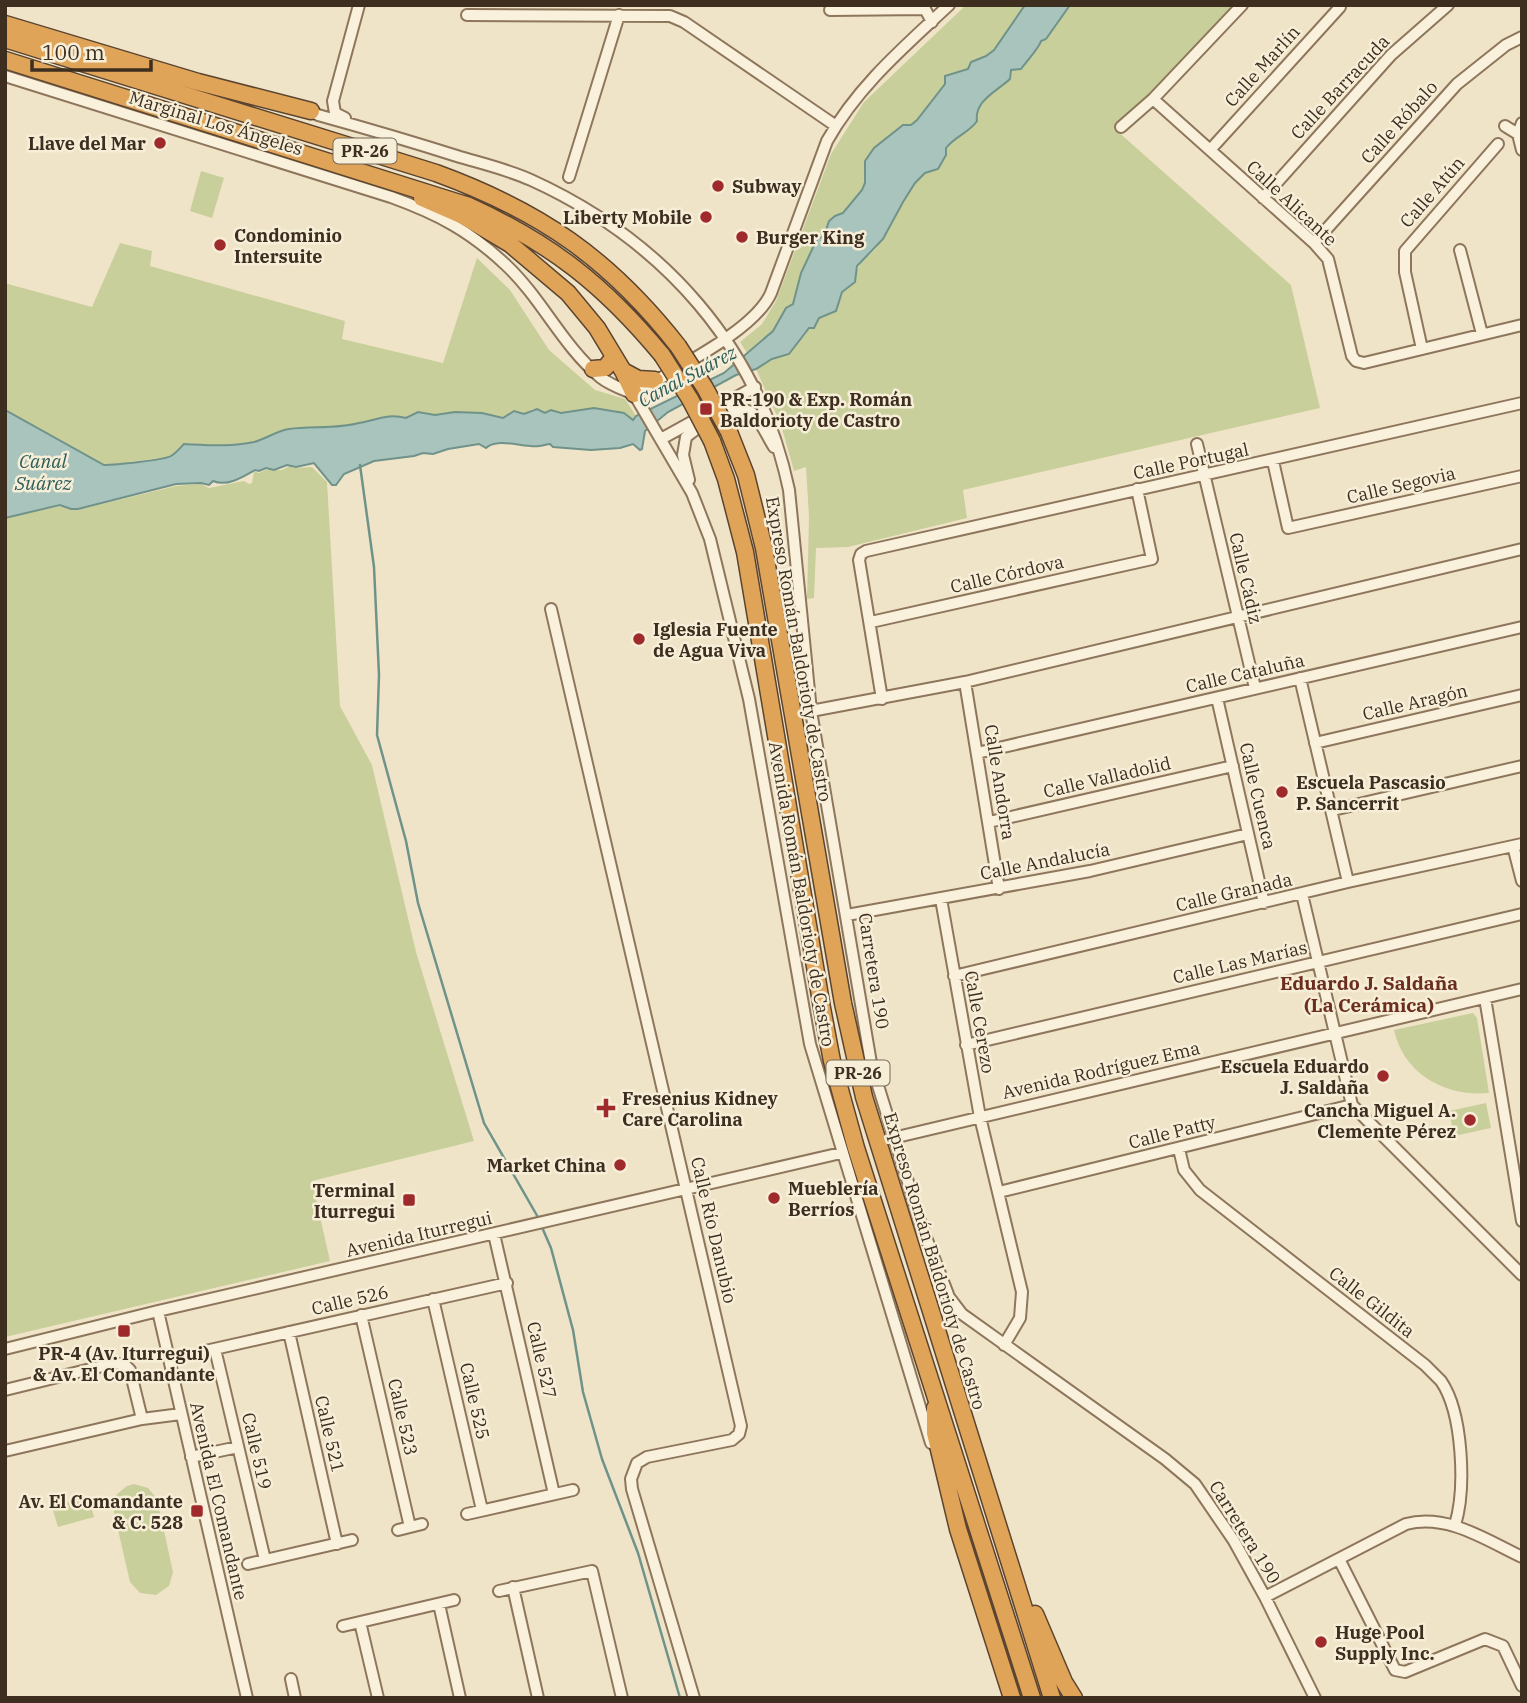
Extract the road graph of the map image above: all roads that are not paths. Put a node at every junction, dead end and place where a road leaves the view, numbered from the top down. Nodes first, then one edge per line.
1 (359, 5) edge
2 (949, 5) edge
3 (1241, 5) edge
4 (1448, 5) edge
5 (1340, 6) edge
6 (830, 10) dead end
7 (467, 15) dead end
8 (619, 15) junction
9 (932, 22) junction
10 (5, 24) edge
11 (1522, 37) edge
12 (5, 39) edge
13 (5, 60) edge
14 (5, 76) edge
15 (1153, 99) junction
16 (333, 101) junction
17 (311, 111) junction
18 (836, 126) junction
19 (1505, 126) dead end
20 (1121, 127) dead end
21 (1520, 129) edge
22 (398, 138) junction
23 (1497, 144) dead end
24 (1210, 150) junction
25 (1522, 150) edge
26 (376, 175) junction
27 (569, 177) dead end
28 (1263, 198) junction
29 (1314, 243) junction
30 (1460, 250) dead end
31 (1522, 325) edge
32 (1482, 334) junction
33 (726, 338) junction
34 (1422, 349) junction
35 (614, 357) junction
36 (593, 369) junction
37 (623, 371) junction
38 (655, 380) junction
39 (753, 384) junction
40 (637, 399) junction
41 (1522, 403) edge
42 (663, 442) junction
43 (1196, 444) dead end
44 (783, 460) junction
45 (1273, 461) junction
46 (1522, 475) edge
47 (1205, 477) junction
48 (1137, 489) junction
49 (692, 493) junction
50 (1522, 549) edge
51 (551, 608) dead end
52 (1237, 616) junction
53 (871, 622) junction
54 (1522, 627) edge
55 (1300, 677) junction
56 (965, 682) junction
57 (1255, 688) junction
58 (1522, 695) edge
59 (1217, 698) junction
60 (882, 699) junction
61 (811, 711) junction
62 (1315, 743) junction
63 (977, 753) junction
64 (1233, 766) junction
65 (1522, 766) edge
66 (1333, 810) junction
67 (989, 822) junction
68 (1248, 834) junction
69 (1518, 845) edge
70 (1522, 881) edge
71 (1348, 882) junction
72 (999, 889) junction
73 (1302, 894) junction
74 (941, 899) junction
75 (1264, 903) junction
76 (1522, 914) edge
77 (847, 915) junction
78 (1319, 961) junction
79 (954, 976) junction
80 (1522, 989) edge
81 (1485, 998) junction
82 (1336, 1034) junction
83 (966, 1045) junction
84 (1352, 1105) junction
85 (980, 1116) junction
86 (893, 1138) junction
87 (1179, 1149) junction
88 (841, 1153) junction
89 (687, 1190) junction
90 (999, 1192) junction
91 (1522, 1221) edge
92 (494, 1234) junction
93 (1522, 1275) edge
94 (507, 1283) junction
95 (433, 1299) junction
96 (158, 1311) junction
97 (361, 1315) junction
98 (289, 1332) junction
99 (1004, 1345) junction
100 (5, 1349) edge
101 (215, 1349) junction
102 (201, 1352) dead end
103 (5, 1390) edge
104 (935, 1391) junction
105 (181, 1414) junction
106 (142, 1419) junction
107 (237, 1447) junction
108 (5, 1451) edge
109 (191, 1457) junction
110 (573, 1490) dead end
111 (554, 1494) junction
112 (482, 1510) junction
113 (467, 1514) dead end
114 (422, 1524) dead end
115 (1455, 1525) junction
116 (958, 1529) junction
117 (352, 1540) dead end
118 (337, 1544) junction
119 (1522, 1557) edge
120 (1339, 1559) junction
121 (265, 1560) junction
122 (248, 1564) dead end
123 (1010, 1565) junction
124 (513, 1587) junction
125 (499, 1591) dead end
126 (1265, 1597) junction
127 (453, 1600) dead end
128 (439, 1604) junction
129 (360, 1622) junction
130 (343, 1626) dead end
131 (291, 1679) dead end
132 (1522, 1686) edge
133 (1010, 1693) edge
134 (247, 1698) edge
135 (295, 1698) edge
136 (378, 1698) edge
137 (460, 1698) edge
138 (538, 1698) edge
139 (622, 1698) edge
140 (694, 1698) edge
141 (1032, 1698) edge
142 (1052, 1698) edge
143 (1073, 1698) edge
144 (1315, 1698) edge

1 - 16 street
2 - 9 street
3 - 15 street
4 - 28 street, Calle Barracuda
5 - 24 street, Calle Marlín
6 - 9 street
7 - 8 street
8 - 18 street
8 - 27 street
9 - 18 street
10 - 17 highway
11 - 29 street, Calle Róbalo
12 - 123 highway, Expreso Román Baldorioty de Castro / PR-26, bridge
13 - 26 highway, Expreso Román Baldorioty de Castro / PR-26
14 - 36 street, Marginal Los Ángeles
15 - 20 street
15 - 24 street, Calle Alicante
16 - 17 street
16 - 22 street
17 - 22 street
18 - 33 street
19 - 21 street
21 - 25 street
22 - 33 street, Carretera 190
23 - 34 street, Calle Atún
24 - 28 street, Calle Alicante
26 - 35 highway
26 - 104 highway, Expreso Román Baldorioty de Castro / PR-26, bridge
28 - 29 street, Calle Alicante
29 - 34 street, Calle Alicante
30 - 32 street
31 - 32 street, Calle Alicante
32 - 34 street, Calle Alicante
33 - 38 street
33 - 39 street, Carretera 190
35 - 36 highway
35 - 37 highway
36 - 40 street, Marginal Los Ángeles
37 - 38 highway
37 - 40 highway
38 - 40 street
39 - 42 street
39 - 44 street, Carretera 190
40 - 42 street, Avenida Román Baldorioty de Castro
41 - 45 street, Calle Portugal
42 - 49 street, Avenida Román Baldorioty de Castro
43 - 47 street, Calle Cádiz
44 - 49 street
44 - 61 street, Carretera 190
45 - 46 street, Calle Segovia
45 - 47 street, Calle Portugal
47 - 48 street, Calle Portugal
47 - 52 street, Calle Cádiz
48 - 53 street, Calle Portugal
48 - 53 street, Calle Córdova
49 - 88 street, Avenida Román Baldorioty de Castro
50 - 52 street
51 - 89 street, Calle Río Danubio
52 - 56 street
52 - 57 street, Calle Cádiz
53 - 60 street
54 - 55 street, Calle Cataluña
55 - 57 street, Calle Cataluña
55 - 62 street
56 - 60 street
56 - 63 street, Calle Andorra
57 - 59 street, Calle Cataluña
58 - 62 street, Calle Aragón
59 - 63 street, Calle Cataluña
59 - 64 street, Calle Cuenca
60 - 61 street
61 - 77 street, Carretera 190
62 - 66 street
63 - 67 street, Calle Andorra
64 - 67 street, Calle Valladolid
64 - 68 street, Calle Cuenca
65 - 66 street
66 - 71 street
67 - 72 street, Calle Andorra
68 - 72 street, Calle Andalucía
68 - 75 street, Calle Cuenca
69 - 70 street
69 - 71 street, Calle Granada
71 - 73 street, Calle Granada
72 - 74 street, Calle Andalucía
73 - 75 street, Calle Granada
73 - 78 street
74 - 77 street, Calle Andalucía
74 - 79 street, Calle Cerezo
75 - 79 street, Calle Granada
76 - 78 street, Calle Las Marías
77 - 86 street, Carretera 190
78 - 82 street
78 - 83 street, Calle Las Marías
79 - 83 street, Calle Cerezo
80 - 81 street, Avenida Rodríguez Ema
81 - 82 street, Avenida Rodríguez Ema
81 - 91 street
82 - 84 street
82 - 85 street, Avenida Rodríguez Ema
83 - 85 street, Calle Cerezo
84 - 87 street, Calle Patty
84 - 93 street
85 - 86 street, Avenida Rodríguez Ema
85 - 90 street, Calle Cerezo
86 - 99 street, Carretera 190
87 - 90 street, Calle Patty
87 - 115 street, Calle Gildita
88 - 89 street, Avenida Iturregui
88 - 116 street, Avenida Román Baldorioty de Castro
89 - 92 street, Avenida Iturregui
89 - 140 street, Calle Río Danubio
90 - 99 street, Calle Cerezo
92 - 94 street, Calle 527
92 - 96 street, Avenida Iturregui
94 - 95 street, Calle 526
94 - 111 street, Calle 527
95 - 97 street, Calle 526
95 - 112 street, Calle 525
96 - 100 street, Avenida Iturregui
96 - 105 street, Avenida El Comandante
97 - 98 street, Calle 526
97 - 114 street, Calle 523
98 - 101 street, Calle 526
98 - 118 street, Calle 521
99 - 126 street, Carretera 190
101 - 102 street, Calle 526
101 - 107 street, Calle 519
103 - 106 street
104 - 116 highway
104 - 141 highway, Expreso Román Baldorioty de Castro / PR-26
105 - 106 street
105 - 109 street, Avenida El Comandante
106 - 108 street
107 - 109 street
107 - 121 street, Calle 519
109 - 134 street, Avenida El Comandante
110 - 111 street
111 - 112 street
112 - 113 street
115 - 119 street
115 - 120 street
116 - 133 highway
117 - 118 street
118 - 121 street
120 - 126 street
120 - 132 street
121 - 122 street
123 - 142 highway, Expreso Román Baldorioty de Castro / PR-26
123 - 143 highway
124 - 125 street
124 - 138 street
124 - 139 street
126 - 144 street, Carretera 190
127 - 128 street
128 - 129 street
128 - 137 street
129 - 130 street
129 - 136 street
131 - 135 street

